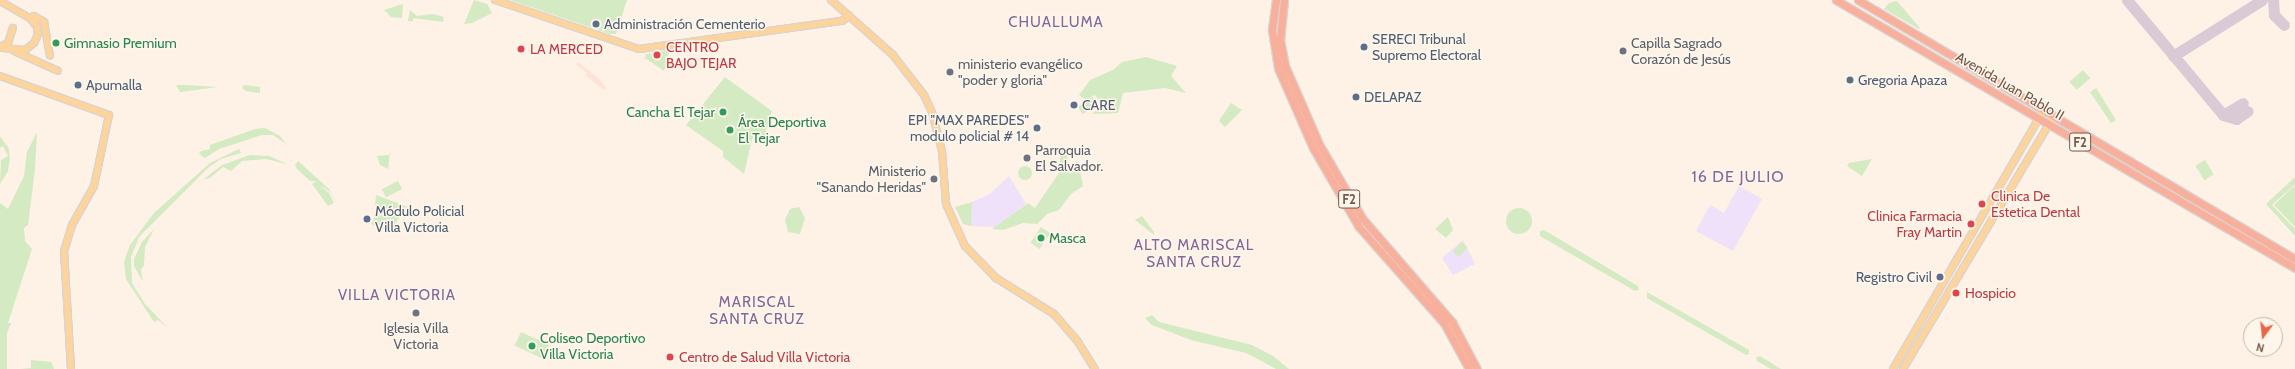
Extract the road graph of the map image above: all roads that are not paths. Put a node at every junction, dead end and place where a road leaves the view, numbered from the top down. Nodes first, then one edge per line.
1 (495, 0) edge
2 (831, 0) edge
3 (1276, 0) edge
4 (1284, 0) edge
5 (1836, 0) edge
6 (1858, 0) edge
7 (0, 1) edge
8 (849, 16) junction
9 (30, 18) junction
10 (13, 28) dead end
11 (0, 48) edge
12 (13, 50) junction
13 (50, 56) dead end
14 (58, 71) dead end
15 (0, 76) edge
16 (2044, 110) junction
17 (2054, 116) junction
18 (2039, 119) junction
19 (2049, 124) junction
20 (2295, 259) edge
21 (2295, 268) edge
22 (71, 369) edge
23 (1095, 369) edge
24 (1469, 369) edge
25 (1477, 369) edge
26 (1893, 369) edge
27 (1903, 369) edge

1 - 8 main road
2 - 8 main road
3 - 24 highway, F2
4 - 25 highway, F2
5 - 18 highway, Avenida Juan Pablo II / F2
6 - 16 highway, Avenida Juan Pablo II / F2
7 - 9 main road
8 - 23 main road
9 - 12 main road
9 - 13 main road
10 - 11 main road
11 - 12 main road
12 - 14 main road
15 - 22 main road
16 - 17 highway, Avenida Juan Pablo II / F2
16 - 18 main road
17 - 19 main road
17 - 20 highway, Avenida Juan Pablo II / F2
18 - 19 highway, Avenida Juan Pablo II / F2
18 - 26 main road
19 - 21 highway, Avenida Juan Pablo II / F2
19 - 27 main road

